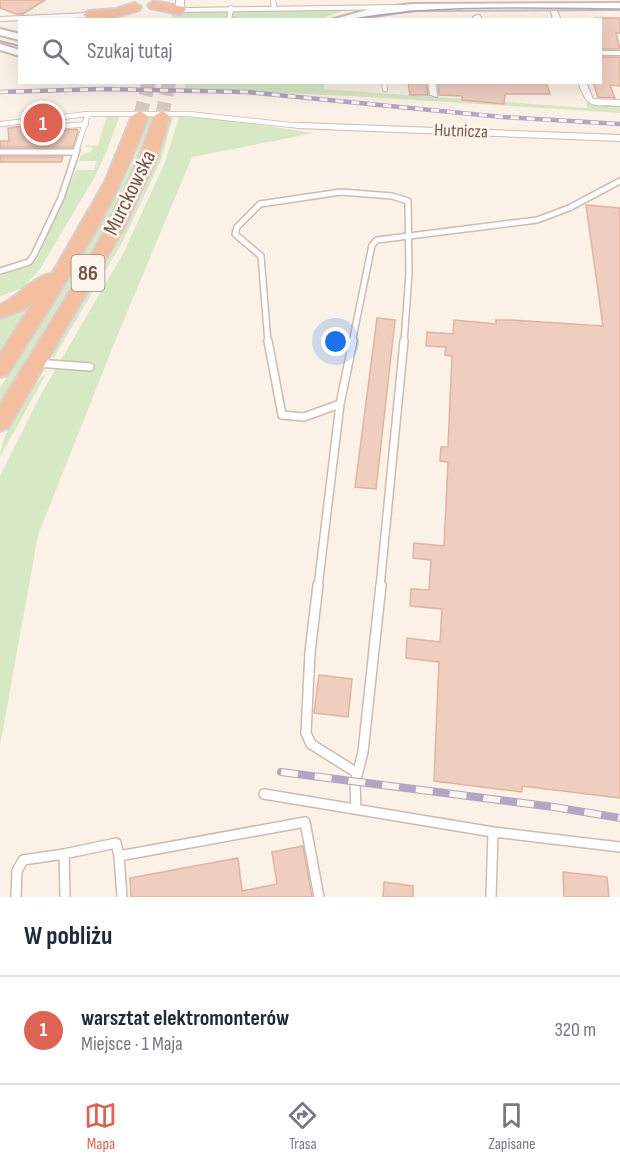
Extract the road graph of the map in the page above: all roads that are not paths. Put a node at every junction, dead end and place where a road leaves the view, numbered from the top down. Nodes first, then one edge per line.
1 (600, 0) edge
2 (614, 0) edge
3 (152, 3) edge
4 (457, 3) edge
5 (540, 3) edge
6 (231, 4) edge
7 (273, 4) edge
8 (180, 5) edge
9 (588, 6) junction
10 (620, 6) edge
11 (353, 7) edge
12 (135, 9) edge
13 (620, 13) edge
14 (89, 15) joint
15 (556, 16) edge
16 (18, 18) edge
17 (22, 18) edge
18 (158, 18) edge
19 (337, 18) edge
20 (390, 18) edge
21 (0, 19) edge
22 (0, 32) edge
23 (18, 36) edge
24 (0, 47) edge
25 (18, 52) edge
26 (602, 53) edge
27 (620, 53) edge
28 (384, 84) edge
29 (432, 84) edge
30 (583, 84) edge
31 (385, 89) dead end
32 (434, 95) dead end
33 (620, 103) edge
34 (88, 114) junction
35 (140, 116) tunnel mouth
36 (162, 116) tunnel mouth
37 (0, 124) edge
38 (86, 124) junction
39 (301, 126) joint
40 (27, 130) dead end
41 (620, 138) edge
42 (0, 152) edge
43 (75, 152) junction
44 (620, 181) edge
45 (408, 237) junction
46 (63, 269) junction
47 (0, 271) edge
48 (0, 312) edge
49 (35, 363) junction
50 (90, 367) dead end
51 (0, 370) edge
52 (340, 404) junction
53 (0, 423) edge
54 (357, 773) junction
55 (264, 794) dead end
56 (356, 809) junction
57 (493, 832) junction
58 (620, 847) edge
59 (64, 854) junction
60 (119, 856) junction
61 (16, 897) edge
62 (65, 897) edge
63 (122, 897) edge
64 (319, 897) edge
65 (491, 897) edge

1 - 9 street
1 - 10 street
2 - 10 street
3 - 8 highway
3 - 18 highway
4 - 5 street
4 - 11 street
5 - 9 street
6 - 7 street
6 - 8 street
7 - 11 street
9 - 10 street
11 - 19 street
12 - 14 highway
13 - 15 street
14 - 17 street
15 - 20 street
16 - 21 street
22 - 23 street
24 - 25 street
26 - 27 street
28 - 31 lane
29 - 32 street
30 - 33 street
34 - 37 lane
34 - 38 lane
34 - 39 lane
35 - 46 highway, Murckowska / 86
36 - 49 highway, Murckowska / 86
38 - 40 lane
38 - 43 lane
39 - 41 street, Hutnicza
42 - 43 lane
43 - 47 lane
44 - 45 lane
45 - 52 lane
45 - 52 lane
45 - 54 lane
46 - 48 highway
46 - 51 highway, Murckowska / 86
49 - 50 lane
49 - 53 highway, Murckowska / 86
52 - 54 lane
54 - 56 lane
55 - 56 lane
56 - 57 lane
57 - 58 lane
57 - 65 lane
59 - 60 lane
59 - 61 lane
59 - 62 lane
60 - 63 lane
60 - 64 lane

